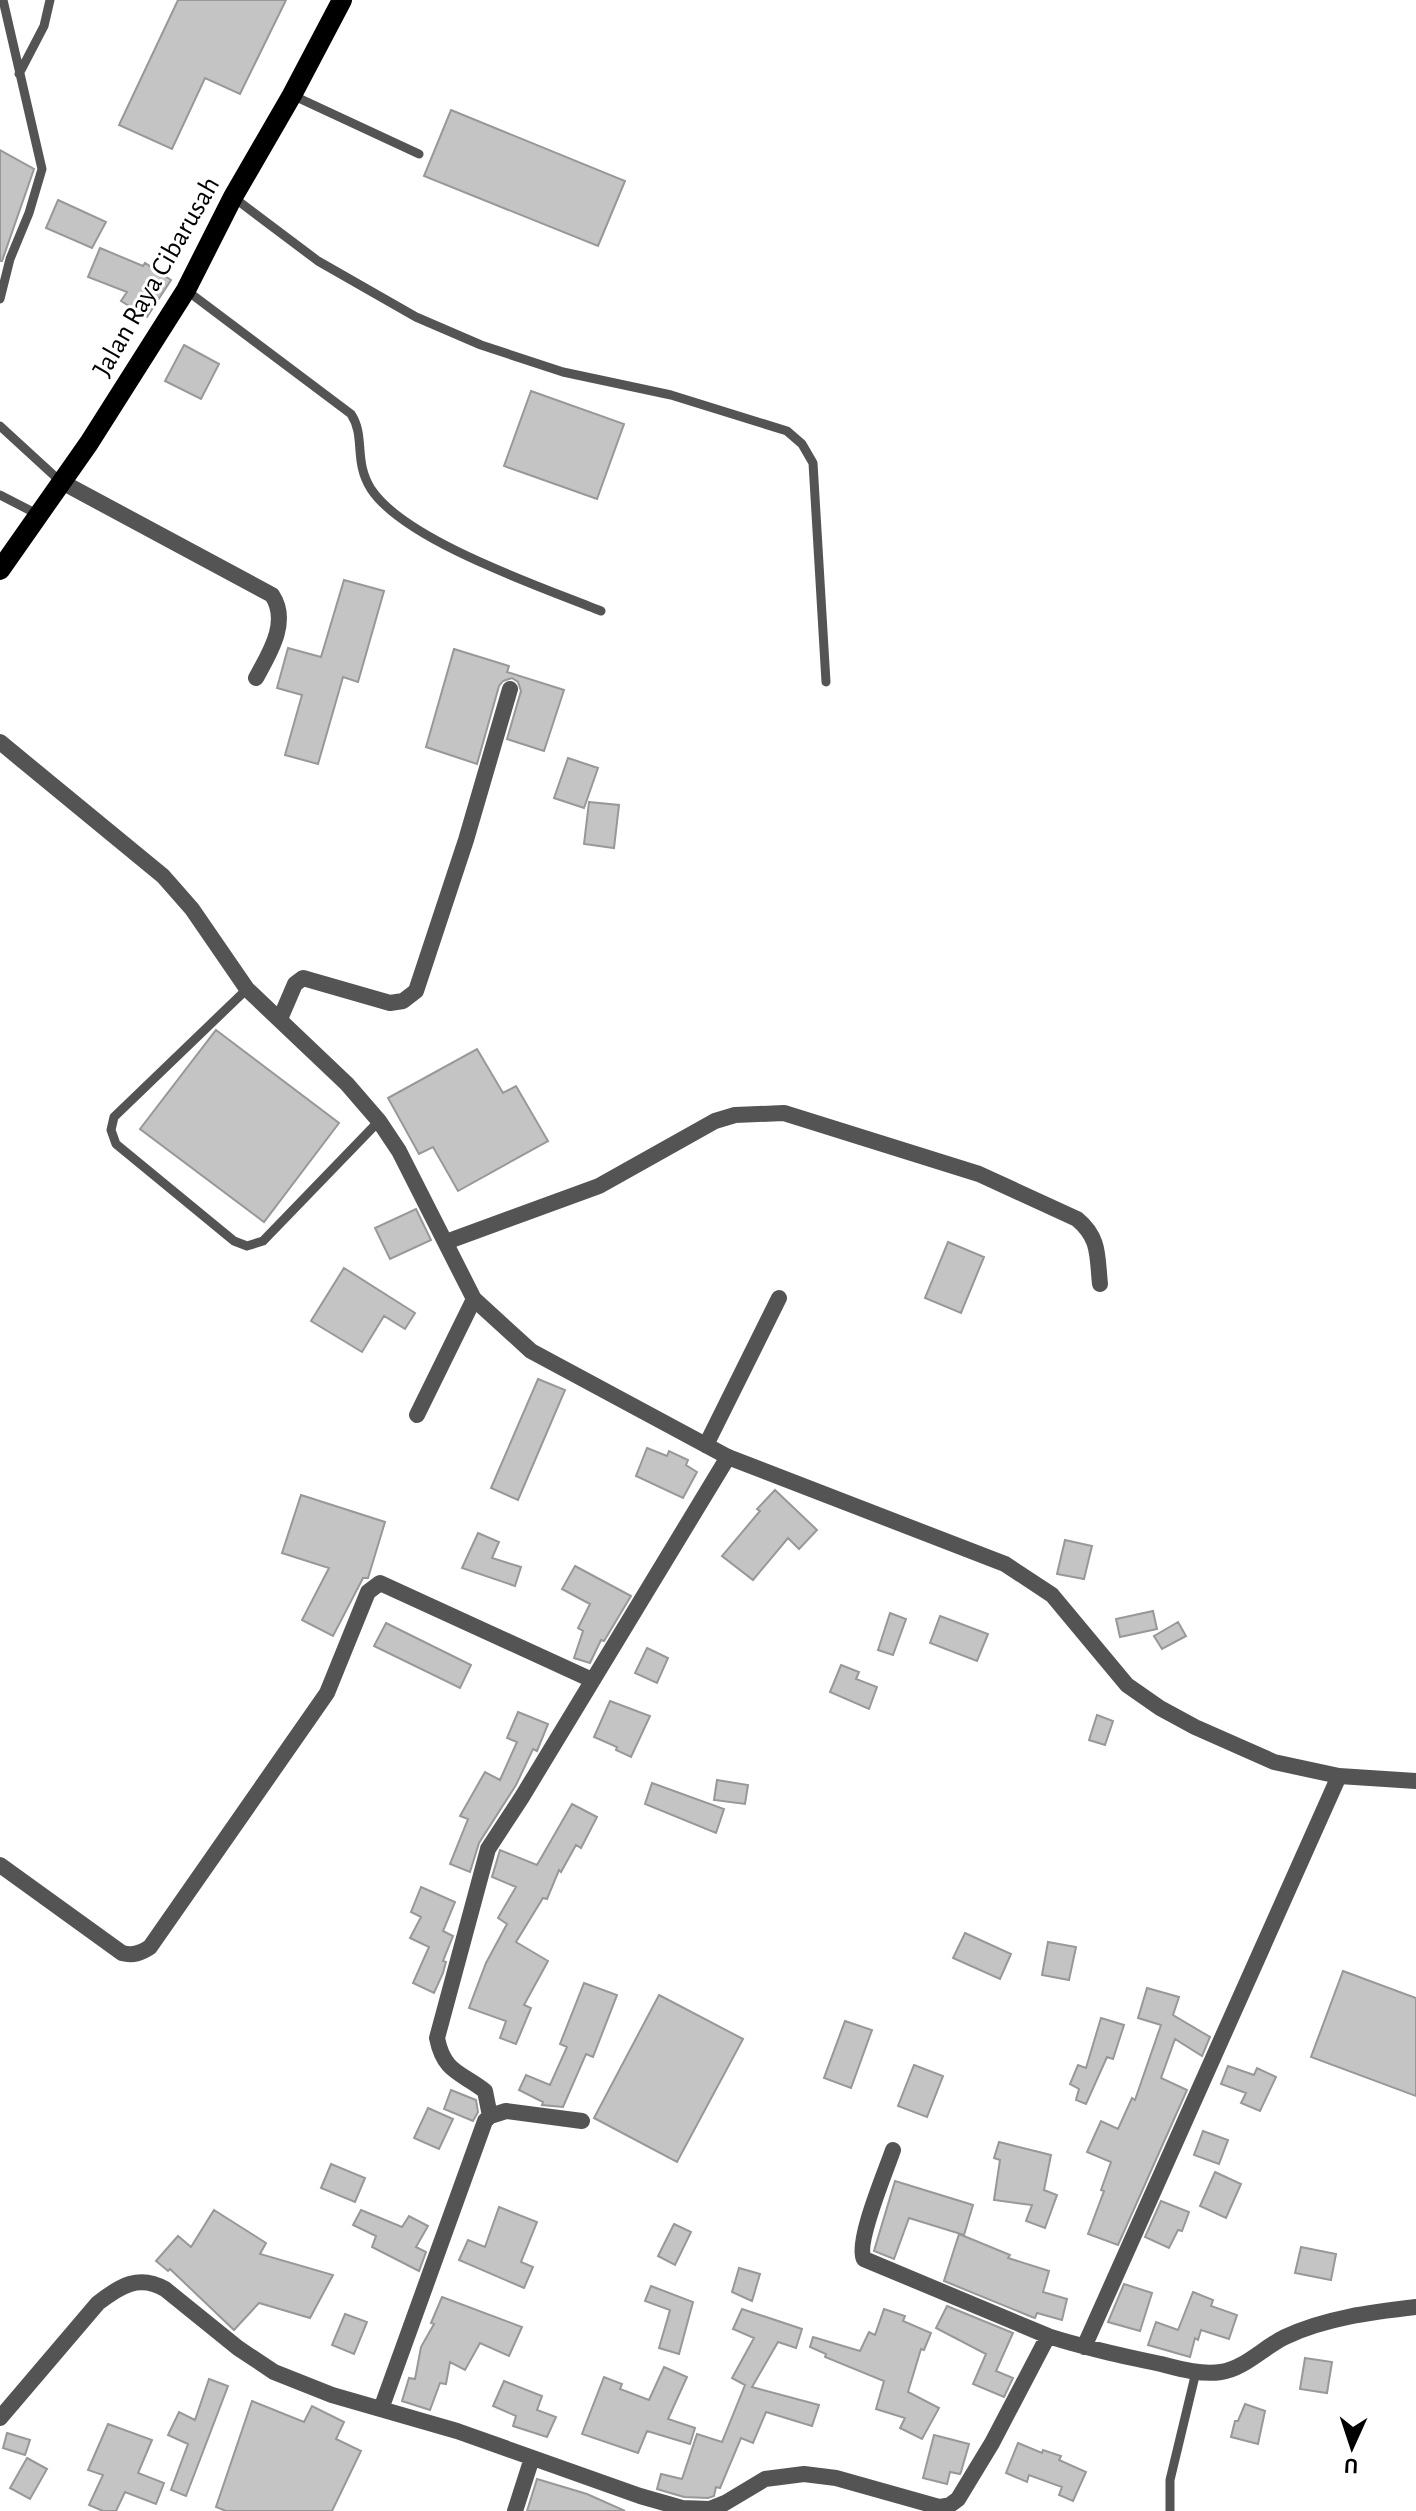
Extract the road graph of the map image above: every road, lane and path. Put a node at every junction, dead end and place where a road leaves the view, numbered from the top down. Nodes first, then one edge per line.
1 (3, 0) edge
2 (50, 0) edge
3 (342, 0) edge
4 (19, 74) junction
5 (292, 95) junction
6 (419, 154) dead end
7 (233, 197) junction
8 (186, 290) junction
9 (0, 299) edge
10 (0, 426) edge
11 (60, 481) junction
12 (0, 495) edge
13 (37, 514) junction
14 (0, 570) edge
15 (601, 611) dead end
16 (256, 678) dead end
17 (826, 682) dead end
18 (510, 689) dead end
19 (0, 742) edge
20 (247, 989) junction
21 (280, 1019) junction
22 (379, 1121) junction
23 (446, 1242) junction
24 (1100, 1284) dead end
25 (779, 1298) dead end
26 (474, 1299) junction
27 (417, 1415) dead end
28 (706, 1445) junction
29 (728, 1457) junction
30 (592, 1680) junction
31 (1339, 1776) junction
32 (1416, 1781) edge
33 (0, 1865) edge
34 (490, 2116) junction
35 (582, 2121) dead end
36 (893, 2150) dead end
37 (1416, 2307) edge
38 (1048, 2336) junction
39 (1084, 2347) junction
40 (1196, 2372) junction
41 (381, 2409) junction
42 (0, 2418) edge
43 (532, 2458) junction
44 (515, 2511) edge
45 (1170, 2511) edge

1 - 4 lane
2 - 4 lane
3 - 5 main road, Jalan Raya Cibarusah
4 - 9 lane
5 - 6 lane
5 - 7 main road, Jalan Raya Cibarusah
7 - 8 main road, Jalan Raya Cibarusah
7 - 17 lane
8 - 11 main road, Jalan Raya Cibarusah
8 - 15 lane
10 - 11 lane
11 - 13 main road, Jalan Raya Cibarusah
11 - 16 street
12 - 13 lane
13 - 14 main road, Jalan Raya Cibarusah
18 - 21 street
19 - 20 street
20 - 21 street
20 - 22 lane
21 - 22 street
22 - 23 street
23 - 24 street
23 - 26 street
25 - 28 street
26 - 27 street
26 - 28 street
28 - 29 street
29 - 30 street
29 - 31 street
30 - 33 street
30 - 34 street
31 - 32 street
31 - 39 street
34 - 35 street
34 - 41 street
36 - 38 street
37 - 40 street
38 - 39 street
38 - 43 street
39 - 40 street
40 - 45 lane
41 - 42 street
41 - 43 street
43 - 44 street

